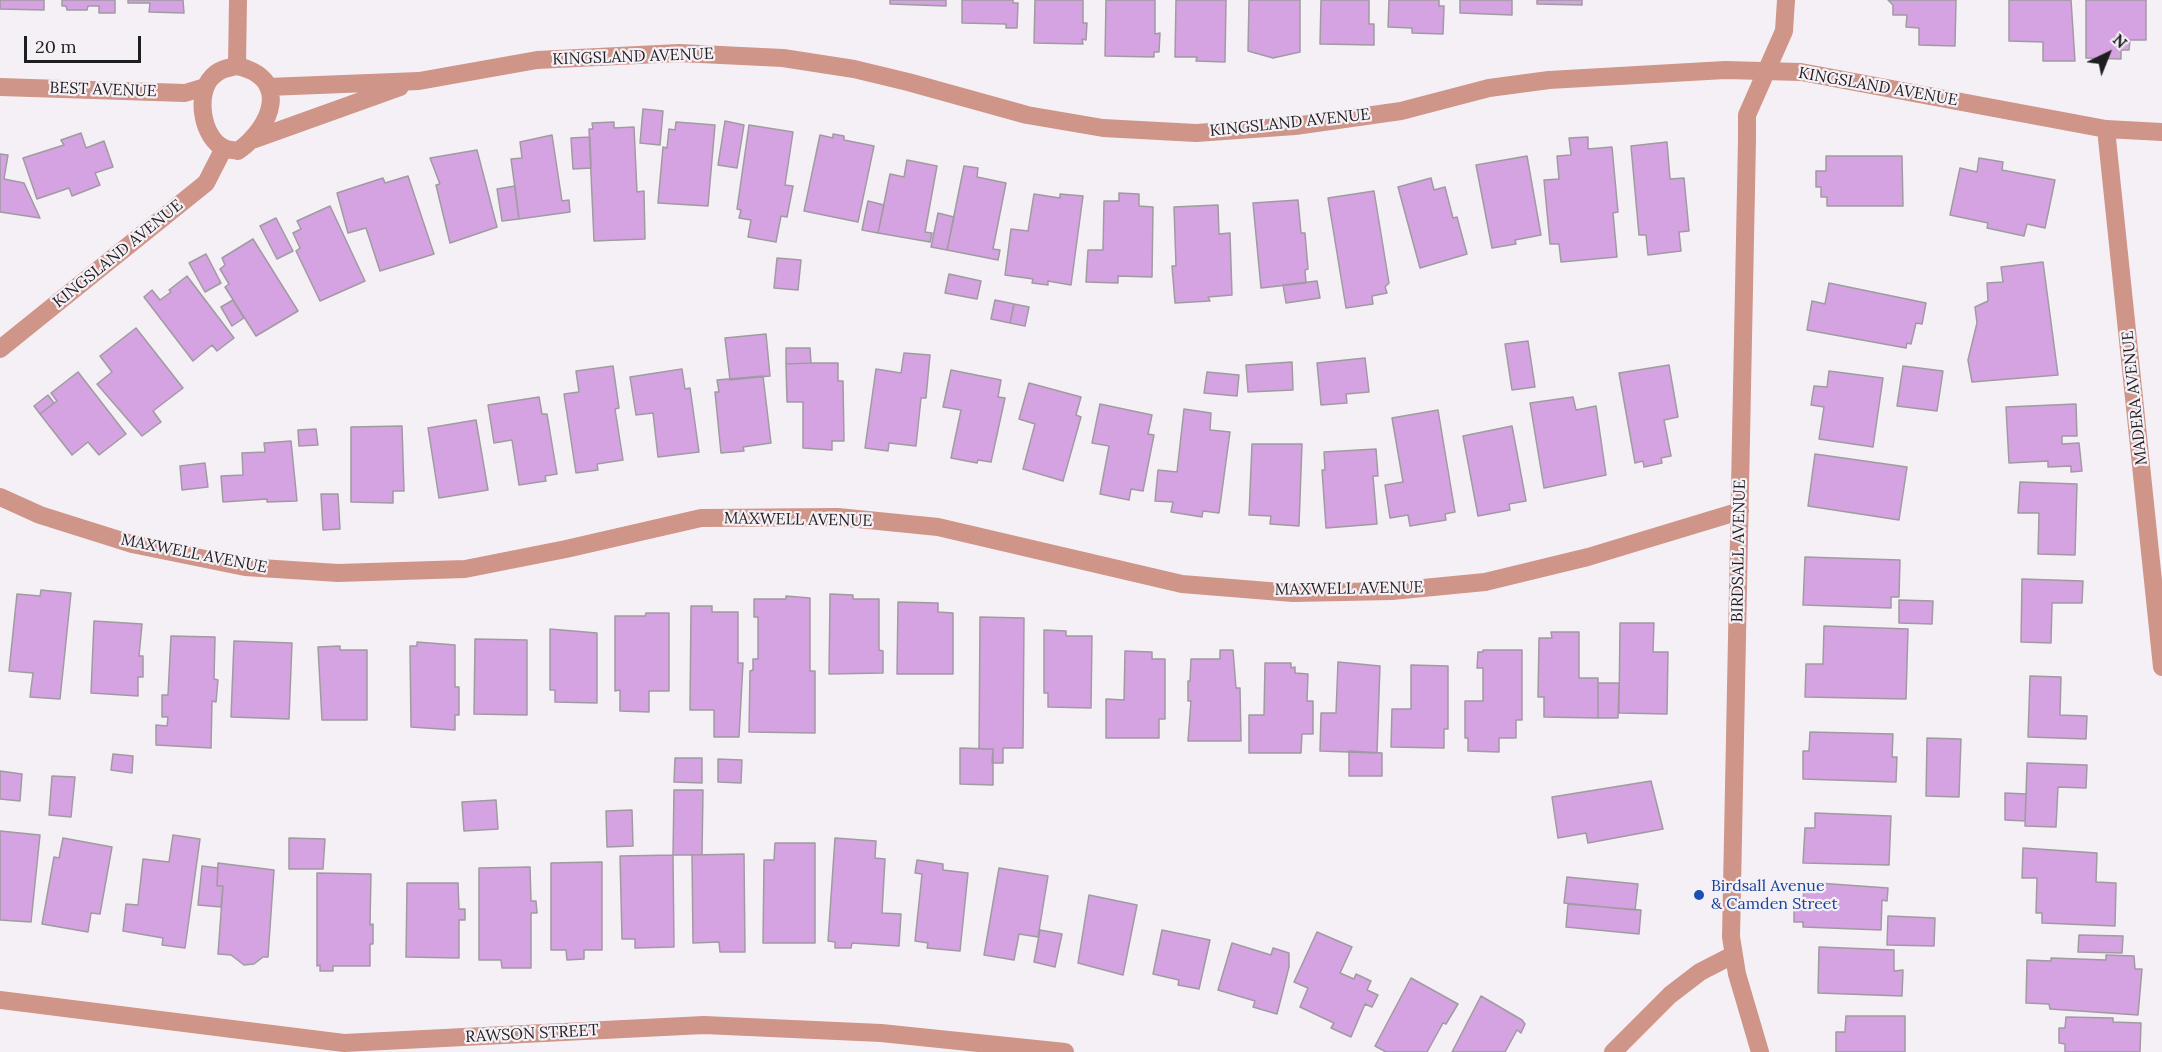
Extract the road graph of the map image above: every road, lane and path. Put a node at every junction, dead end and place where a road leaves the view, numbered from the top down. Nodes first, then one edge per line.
1 (238, 0) edge
2 (1786, 0) edge
3 (237, 66) junction
4 (1767, 71) junction
5 (419, 81) junction
6 (0, 87) edge
7 (205, 87) junction
8 (268, 87) junction
9 (2106, 129) junction
10 (2162, 132) edge
11 (255, 139) junction
12 (224, 148) junction
13 (0, 349) edge
14 (0, 497) edge
15 (1740, 511) junction
16 (2162, 667) edge
17 (1733, 955) junction
18 (0, 1000) edge
19 (1065, 1052) edge
20 (1613, 1052) edge
21 (1760, 1052) edge

1 - 3 street
2 - 4 street, BIRDSALL AVENUE
3 - 7 street
3 - 8 street
4 - 5 street, KINGSLAND AVENUE
4 - 9 street, KINGSLAND AVENUE
4 - 15 street, BIRDSALL AVENUE
5 - 8 street, KINGSLAND AVENUE
5 - 11 street, KINGSLAND AVENUE
6 - 7 street, BEST AVENUE
7 - 12 street
8 - 11 street
9 - 10 street, KINGSLAND AVENUE
9 - 16 street, MADERA AVENUE
11 - 12 street
12 - 13 street, KINGSLAND AVENUE
14 - 15 street, MAXWELL AVENUE
15 - 17 street, BIRDSALL AVENUE
17 - 20 street
17 - 21 street, BIRDSALL AVENUE
18 - 19 street, RAWSON STREET

